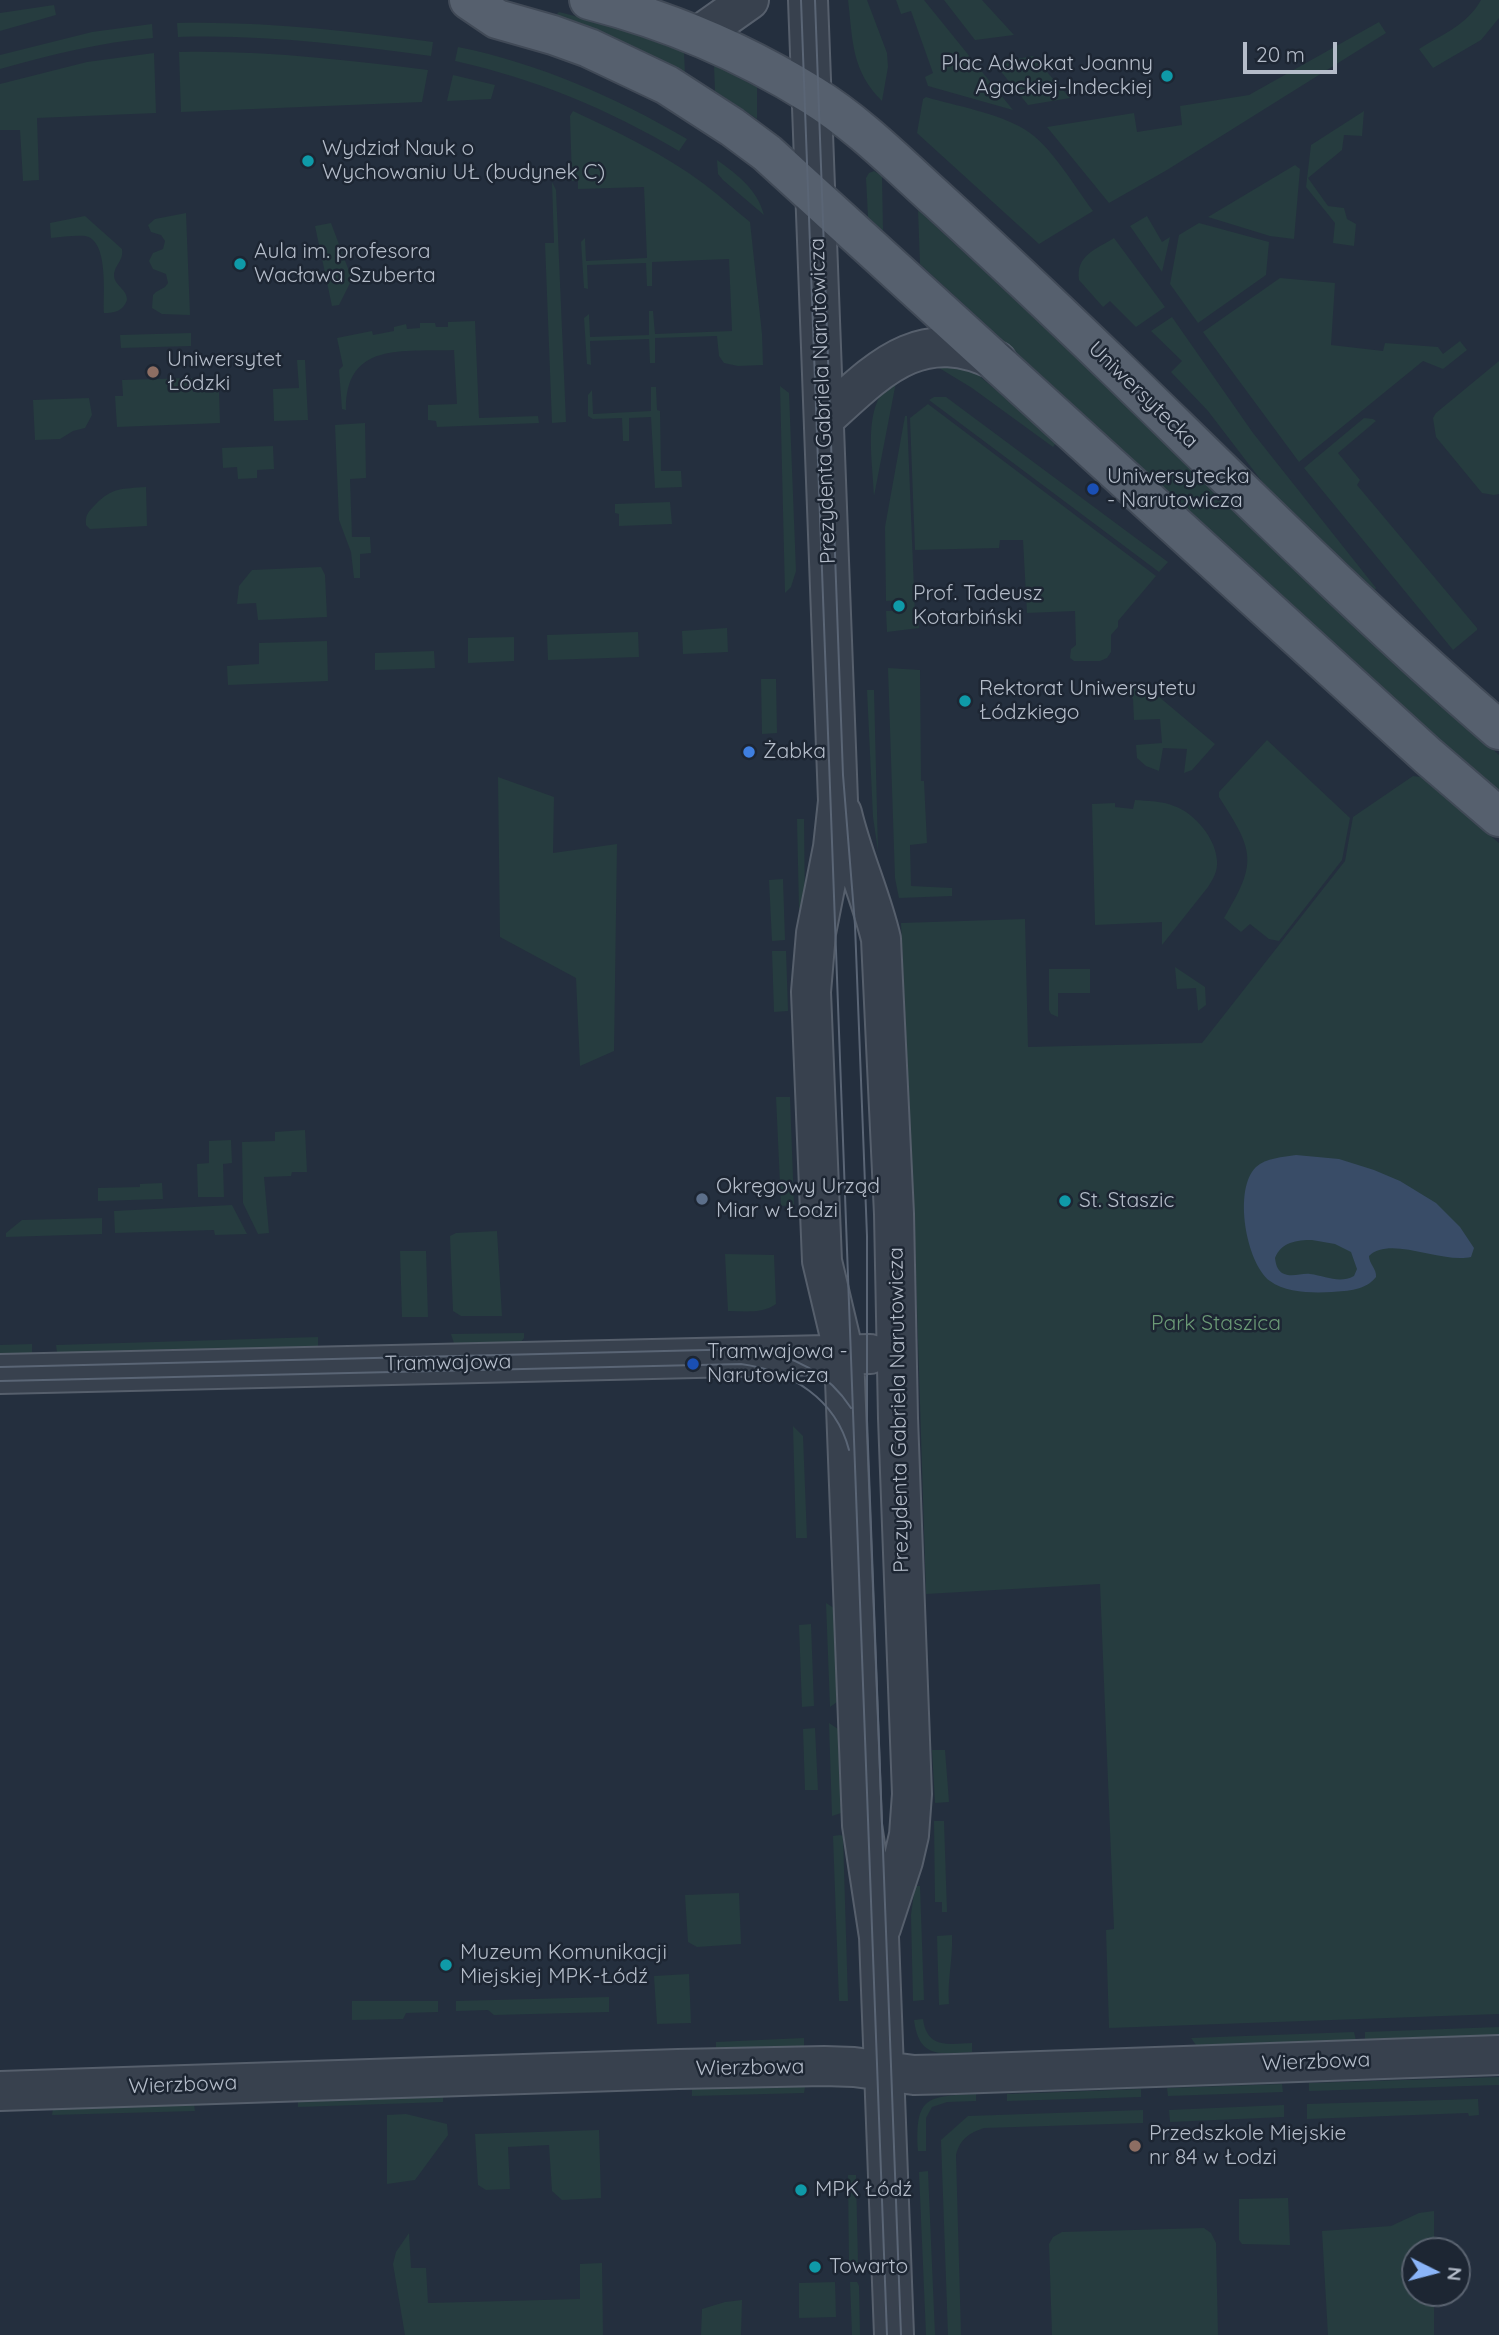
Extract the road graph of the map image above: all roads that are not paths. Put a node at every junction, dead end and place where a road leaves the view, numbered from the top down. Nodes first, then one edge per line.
1 (469, 0) edge
2 (589, 0) edge
3 (749, 0) edge
4 (808, 0) edge
5 (698, 36) junction
6 (812, 95) junction
7 (815, 197) junction
8 (997, 361) junction
9 (824, 419) junction
10 (1499, 730) edge
11 (838, 801) junction
12 (1499, 817) edge
13 (897, 1353) junction
14 (844, 1354) junction
15 (0, 1374) edge
16 (879, 1937) junction
17 (1499, 2055) edge
18 (885, 2071) junction
19 (0, 2091) edge
20 (894, 2335) edge

1 - 7 main road
2 - 5 main road, Uniwersytecka
3 - 5 street
4 - 6 street, Prezydenta Gabriela Narutowicza
5 - 6 main road, Uniwersytecka
6 - 7 street, Prezydenta Gabriela Narutowicza
6 - 10 main road, Uniwersytecka
7 - 8 main road
7 - 9 street, Prezydenta Gabriela Narutowicza
8 - 9 street
8 - 12 main road
9 - 11 street, Prezydenta Gabriela Narutowicza
11 - 13 street, Prezydenta Gabriela Narutowicza
11 - 14 street, Prezydenta Gabriela Narutowicza
13 - 14 street, Tramwajowa
13 - 16 street, Prezydenta Gabriela Narutowicza
14 - 15 street, Tramwajowa
14 - 16 street, Prezydenta Gabriela Narutowicza
16 - 18 street, Prezydenta Gabriela Narutowicza
17 - 18 street, Wierzbowa
18 - 19 street, Wierzbowa
18 - 20 street, Prezydenta Gabriela Narutowicza

